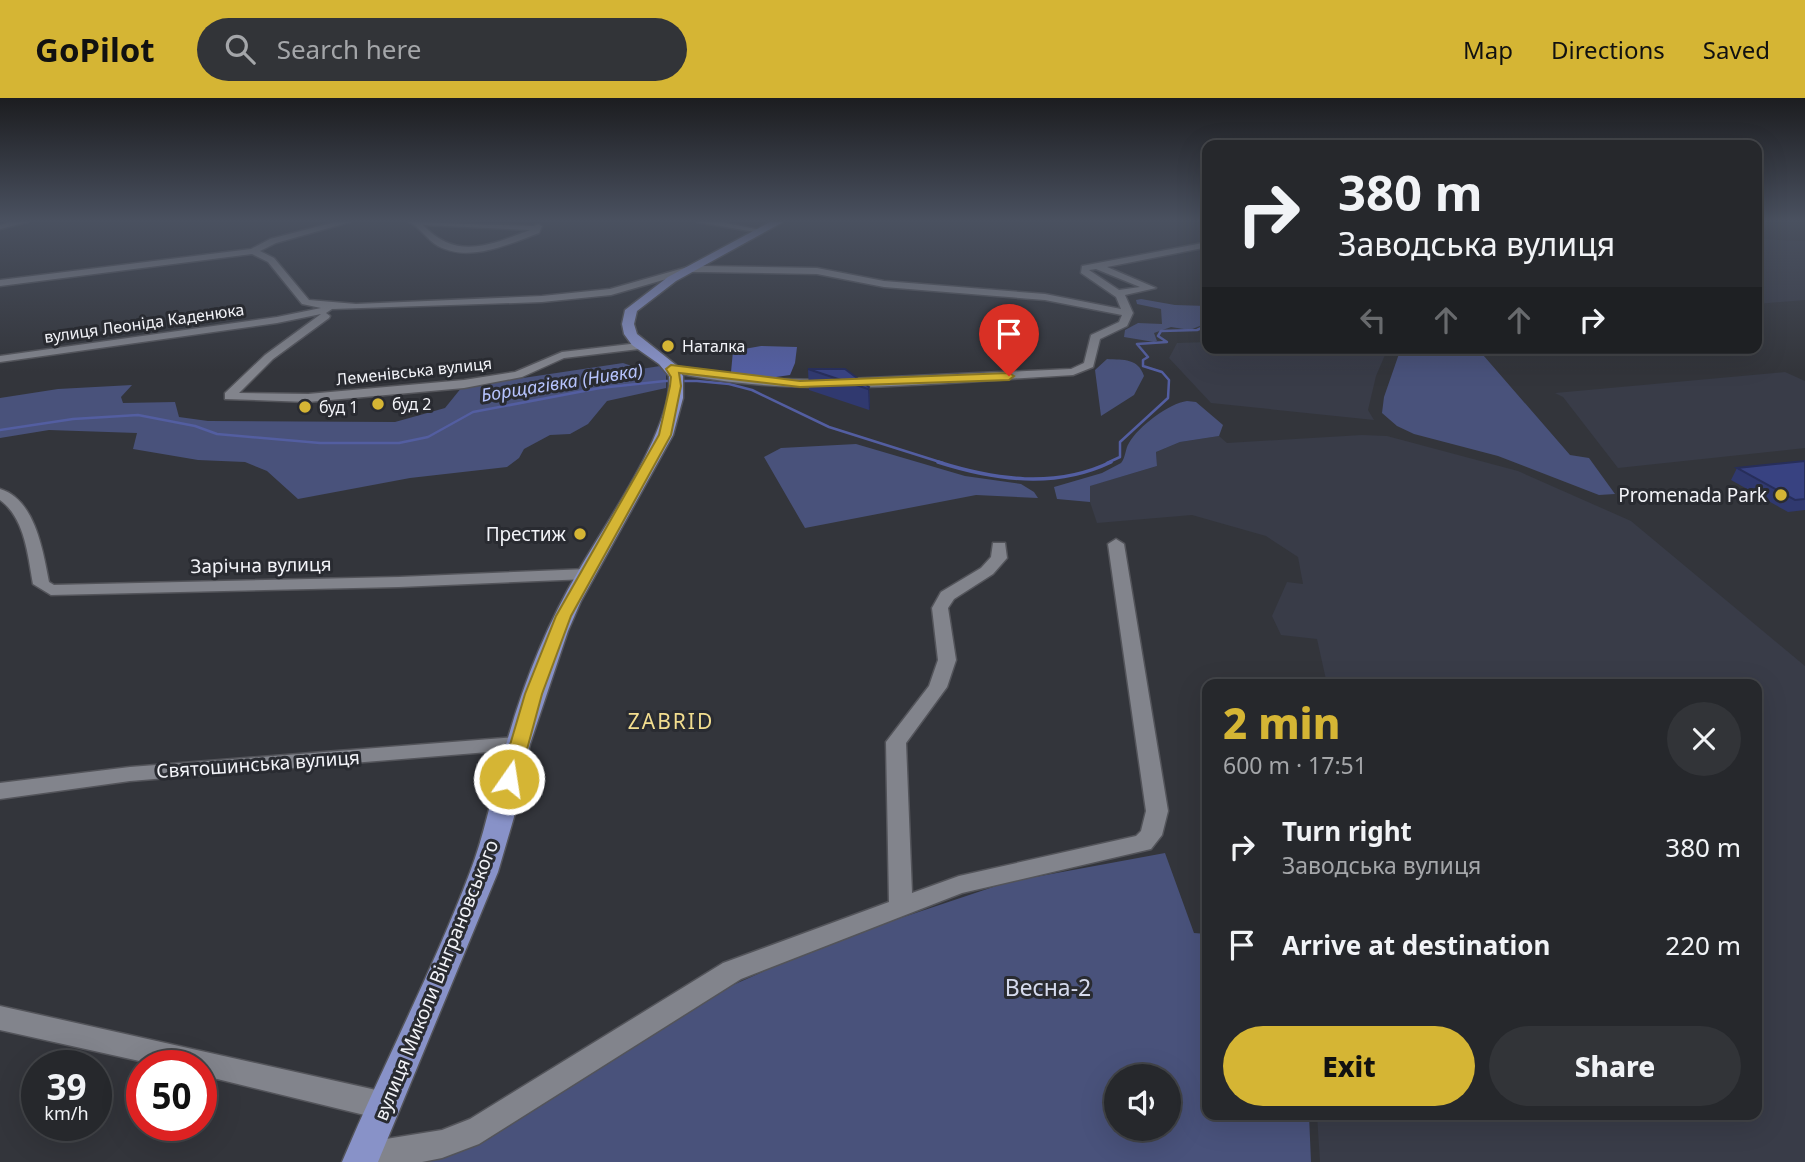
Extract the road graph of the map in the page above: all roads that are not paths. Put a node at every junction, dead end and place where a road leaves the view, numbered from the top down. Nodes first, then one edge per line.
1 (106, 272) edge
2 (281, 272) edge
3 (685, 272) edge
4 (686, 272) edge
5 (820, 272) edge
6 (1085, 272) edge
7 (1110, 272) edge
8 (0, 283) edge
9 (1007, 292) junction
10 (1116, 292) junction
11 (621, 302) junction
12 (331, 308) junction
13 (1128, 313) junction
14 (639, 346) junction
15 (0, 359) edge
16 (674, 377) junction
17 (0, 493) edge
18 (1116, 544) dead end
19 (999, 546) dead end
20 (587, 574) junction
21 (517, 744) junction
22 (0, 791) edge
23 (901, 907) junction
24 (0, 1018) edge
25 (385, 1106) junction
26 (361, 1160) edge

1 - 8 street
2 - 12 street
3 - 11 street
4 - 11 main road
5 - 9 street
6 - 10 street
7 - 10 street
9 - 10 street
9 - 13 street
10 - 13 street
11 - 12 street
11 - 14 main road
12 - 14 street, Леменівська вулиця
12 - 15 street, вулиця Леоніда Каденюка
13 - 16 street
14 - 16 main road
16 - 20 main road, вулиця Миколи Вінграновського
17 - 20 street, Зарічна вулиця
18 - 23 street
19 - 23 street
20 - 21 main road, вулиця Миколи Вінграновського
21 - 22 street, Святошинська вулиця
21 - 25 main road, вулиця Миколи Вінграновського
23 - 26 street
24 - 25 street
25 - 26 main road, вулиця Миколи Вінграновського

